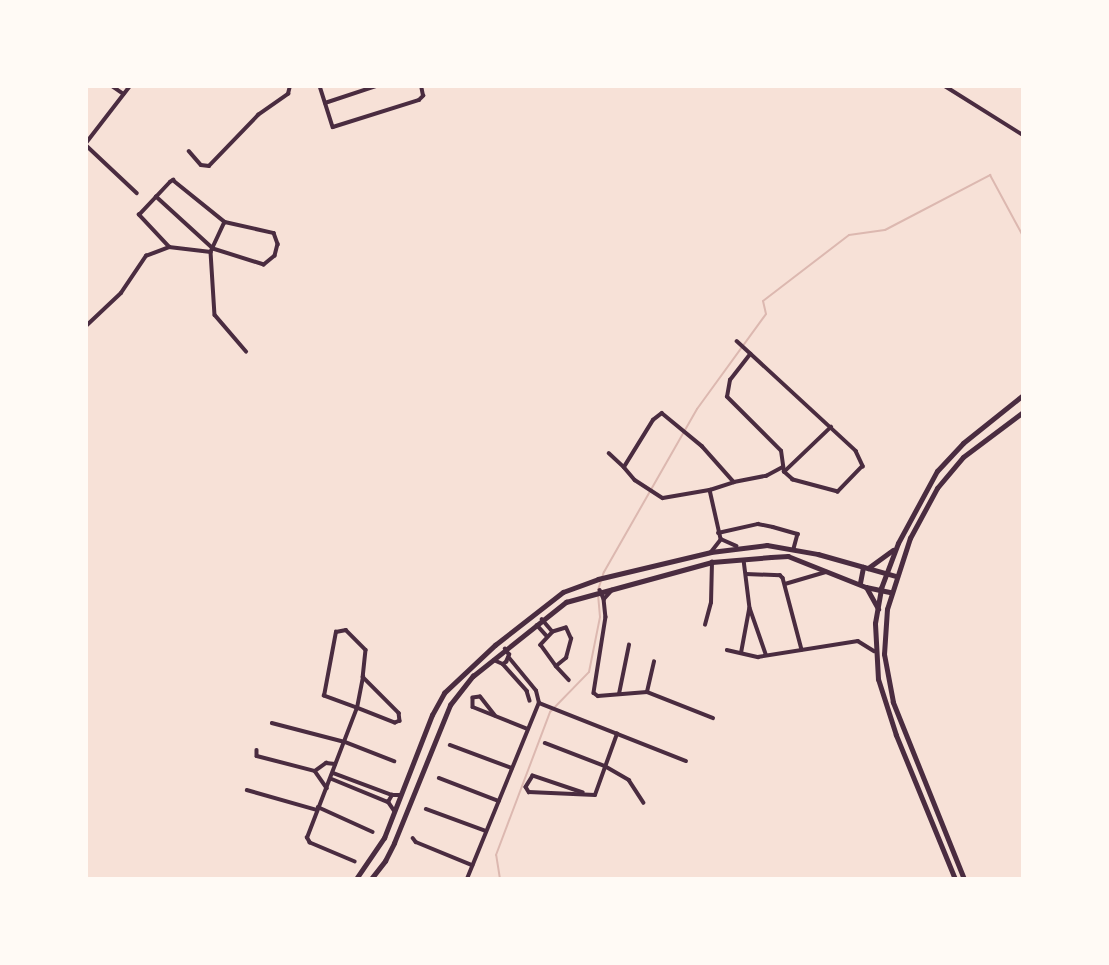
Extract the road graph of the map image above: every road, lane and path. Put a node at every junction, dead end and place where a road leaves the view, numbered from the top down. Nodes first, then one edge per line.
1 (112, 86) edge
2 (130, 86) edge
3 (290, 86) edge
4 (320, 86) edge
5 (376, 86) edge
6 (421, 86) edge
7 (945, 86) edge
8 (124, 94) junction
9 (325, 103) junction
10 (1023, 135) edge
11 (86, 144) edge
12 (189, 151) dead end
13 (137, 193) dead end
14 (156, 197) junction
15 (225, 222) junction
16 (169, 247) junction
17 (212, 251) junction
18 (86, 326) edge
19 (739, 343) dead end
20 (246, 351) dead end
21 (749, 353) junction
22 (1023, 395) edge
23 (1023, 412) edge
24 (831, 427) junction
25 (609, 453) dead end
26 (624, 467) junction
27 (783, 469) junction
28 (734, 482) junction
29 (710, 490) junction
30 (718, 533) junction
31 (721, 539) junction
32 (898, 543) junction
33 (737, 547) junction
34 (794, 549) junction
35 (711, 552) junction
36 (744, 558) junction
37 (712, 562) junction
38 (657, 565) junction
39 (646, 568) junction
40 (865, 568) junction
41 (831, 571) junction
42 (887, 572) junction
43 (746, 574) junction
44 (658, 575) junction
45 (896, 576) junction
46 (648, 578) junction
47 (785, 584) junction
48 (863, 585) junction
49 (615, 587) junction
50 (881, 588) junction
51 (599, 591) junction
52 (891, 592) junction
53 (604, 599) junction
54 (750, 608) junction
55 (878, 609) junction
56 (542, 620) junction
57 (536, 624) junction
58 (705, 625) dead end
59 (553, 632) junction
60 (547, 636) junction
61 (629, 645) dead end
62 (505, 649) junction
63 (727, 650) dead end
64 (802, 650) junction
65 (874, 651) junction
66 (741, 653) junction
67 (766, 655) junction
68 (509, 658) junction
69 (493, 659) junction
70 (654, 662) dead end
71 (503, 664) junction
72 (556, 666) junction
73 (363, 677) junction
74 (569, 680) dead end
75 (533, 686) junction
76 (527, 691) junction
77 (647, 692) junction
78 (619, 694) junction
79 (530, 701) dead end
80 (539, 703) junction
81 (357, 708) junction
82 (495, 716) junction
83 (713, 718) dead end
84 (272, 723) dead end
85 (528, 729) junction
86 (617, 734) junction
87 (345, 742) junction
88 (545, 743) dead end
89 (450, 745) dead end
90 (257, 750) dead end
91 (394, 761) dead end
92 (685, 761) dead end
93 (336, 764) junction
94 (605, 766) junction
95 (512, 768) junction
96 (315, 771) junction
97 (332, 776) junction
98 (439, 778) dead end
99 (327, 788) junction
100 (247, 790) dead end
101 (583, 793) junction
102 (391, 795) junction
103 (401, 795) junction
104 (499, 801) junction
105 (388, 802) junction
106 (644, 803) dead end
107 (318, 809) junction
108 (426, 809) dead end
109 (396, 811) junction
110 (486, 831) junction
111 (373, 832) dead end
112 (384, 838) junction
113 (413, 838) dead end
114 (394, 842) junction
115 (355, 862) dead end
116 (472, 865) junction
117 (356, 879) edge
118 (371, 879) edge
119 (394, 879) edge
120 (405, 879) edge
121 (467, 879) edge
122 (955, 879) edge
123 (964, 879) edge

1 - 8 street
2 - 8 street
3 - 12 street
4 - 9 street
5 - 9 street
6 - 9 street
7 - 10 street
8 - 11 street
11 - 13 street
14 - 15 street
14 - 16 street
14 - 17 street
15 - 17 street
15 - 17 street
16 - 17 street
16 - 18 street
17 - 20 street
19 - 21 street
21 - 24 street
21 - 27 street
22 - 32 highway
23 - 45 highway
24 - 27 street
24 - 27 street
25 - 26 street
26 - 28 street
26 - 29 street
27 - 28 street
28 - 29 street
29 - 30 street
30 - 31 street
30 - 34 street
31 - 33 street
31 - 35 street
32 - 40 highway
32 - 42 highway
33 - 34 street
33 - 35 street
34 - 40 street
35 - 38 street
36 - 37 street
36 - 41 street
36 - 43 street
37 - 44 street
37 - 58 street
38 - 39 street
38 - 44 street
39 - 46 street
39 - 103 street
40 - 42 street
40 - 48 street
41 - 47 street
41 - 48 street
42 - 45 street
42 - 50 highway
43 - 47 street
43 - 54 street
44 - 46 street
45 - 52 highway
46 - 49 street
47 - 64 street
48 - 50 street
48 - 55 highway
49 - 51 street
49 - 53 street
50 - 52 street
50 - 55 highway
51 - 53 street
51 - 56 street
52 - 123 highway
53 - 78 street
54 - 66 street
54 - 67 street
55 - 65 highway
56 - 57 street
56 - 59 street
57 - 60 street
57 - 62 street
59 - 60 street
59 - 72 street
60 - 72 street
61 - 78 street
62 - 68 street
62 - 69 street
63 - 66 street
64 - 65 street
64 - 67 street
65 - 122 highway
66 - 67 street
68 - 71 street
68 - 75 street
69 - 71 street
69 - 114 street
70 - 77 street
71 - 76 street
72 - 74 street
73 - 81 street
73 - 81 street
73 - 81 street
75 - 76 street
75 - 80 street
76 - 79 street
77 - 78 street
77 - 83 street
80 - 85 street
80 - 86 street
81 - 87 street
82 - 82 street
82 - 85 street
84 - 87 street
85 - 95 street
86 - 92 street
86 - 94 street
87 - 91 street
87 - 93 street
88 - 94 street
89 - 95 street
90 - 96 street
93 - 96 street
93 - 97 street
94 - 101 street
94 - 106 street
95 - 104 street
96 - 99 street
97 - 99 street
97 - 102 street
97 - 105 street
98 - 104 street
99 - 107 street
100 - 107 street
101 - 101 street
102 - 103 street
102 - 105 street
103 - 109 street
104 - 110 street
105 - 109 street
107 - 111 street
107 - 115 street
108 - 110 street
109 - 112 street
110 - 116 street
112 - 114 street
112 - 117 street
113 - 116 street
114 - 118 street
116 - 121 street
119 - 120 street

